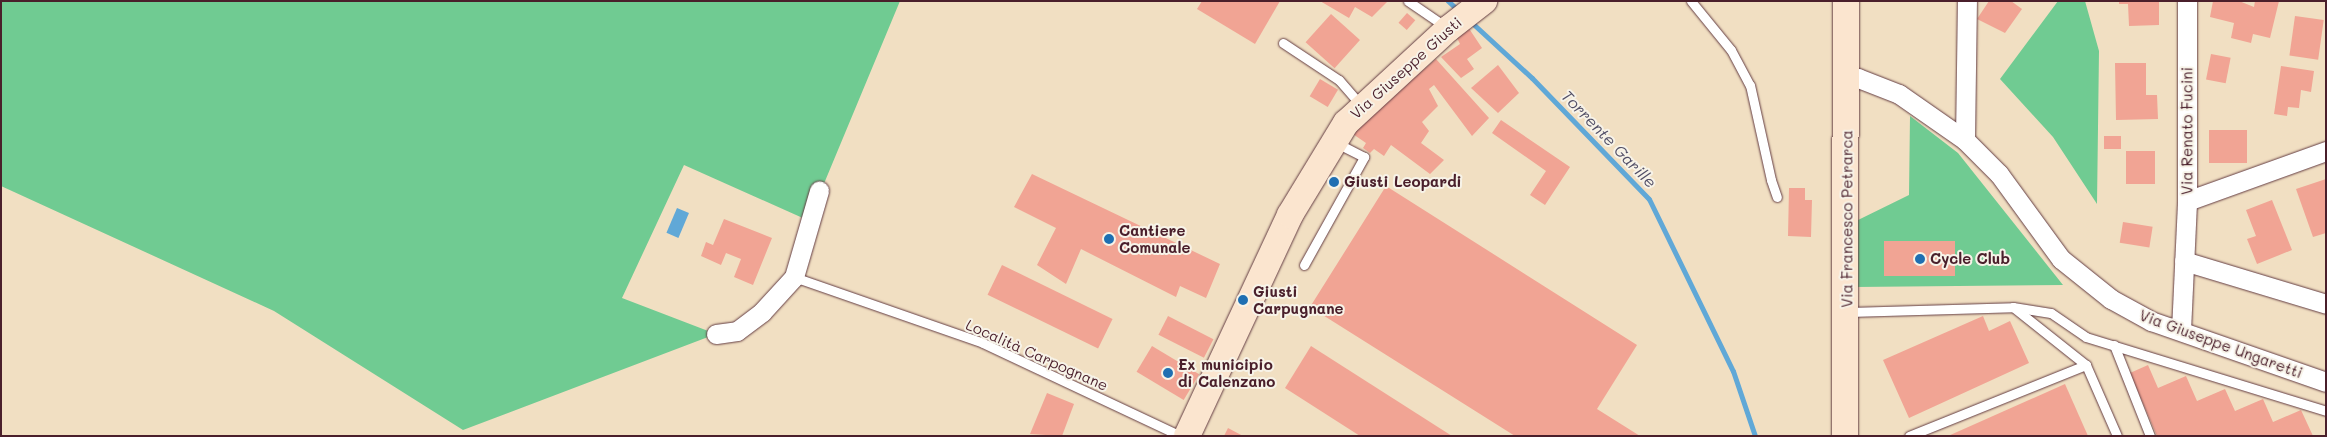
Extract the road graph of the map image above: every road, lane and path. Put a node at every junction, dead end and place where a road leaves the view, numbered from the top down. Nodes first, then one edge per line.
1 (1408, 1) edge
2 (1484, 1) edge
3 (1691, 1) edge
4 (1846, 1) edge
5 (1967, 1) edge
6 (2187, 1) edge
7 (1452, 25) junction
8 (1283, 44) dead end
9 (1848, 78) junction
10 (1362, 108) junction
11 (1964, 140) junction
12 (1334, 142) junction
13 (2326, 151) edge
14 (818, 191) dead end
15 (1777, 197) dead end
16 (2186, 201) junction
17 (2184, 261) junction
18 (1304, 265) dead end
19 (794, 277) junction
20 (2326, 304) edge
21 (2013, 307) junction
22 (1847, 312) junction
23 (2181, 330) junction
24 (716, 334) dead end
25 (2114, 345) junction
26 (2086, 365) junction
27 (2326, 382) edge
28 (2326, 411) edge
29 (1181, 436) edge
30 (1187, 436) edge
31 (1845, 436) edge
32 (1909, 436) edge
33 (2117, 436) edge
34 (2150, 436) edge

1 - 7 lane
2 - 7 street, Via Giuseppe Giusti
3 - 15 lane
4 - 9 street, Via Francesco Petrarca
5 - 11 street
6 - 16 street, Via Renato Fucini
7 - 10 street, Via Giuseppe Giusti
8 - 10 lane
9 - 11 street, Via Giuseppe Ungaretti
9 - 22 street, Via Francesco Petrarca
10 - 12 street, Via Giuseppe Giusti
11 - 23 street, Via Giuseppe Ungaretti
12 - 18 lane
12 - 30 street, Via Giuseppe Giusti
13 - 16 street
14 - 19 street
16 - 17 street, Via Renato Fucini
17 - 20 street
17 - 23 street, Via Renato Fucini
19 - 24 street
19 - 29 lane, Località Carpognane
21 - 22 lane
21 - 25 lane
21 - 26 lane
22 - 31 street, Via Francesco Petrarca
23 - 27 street, Via Giuseppe Ungaretti
25 - 28 lane
25 - 34 lane
26 - 32 lane
26 - 33 lane

